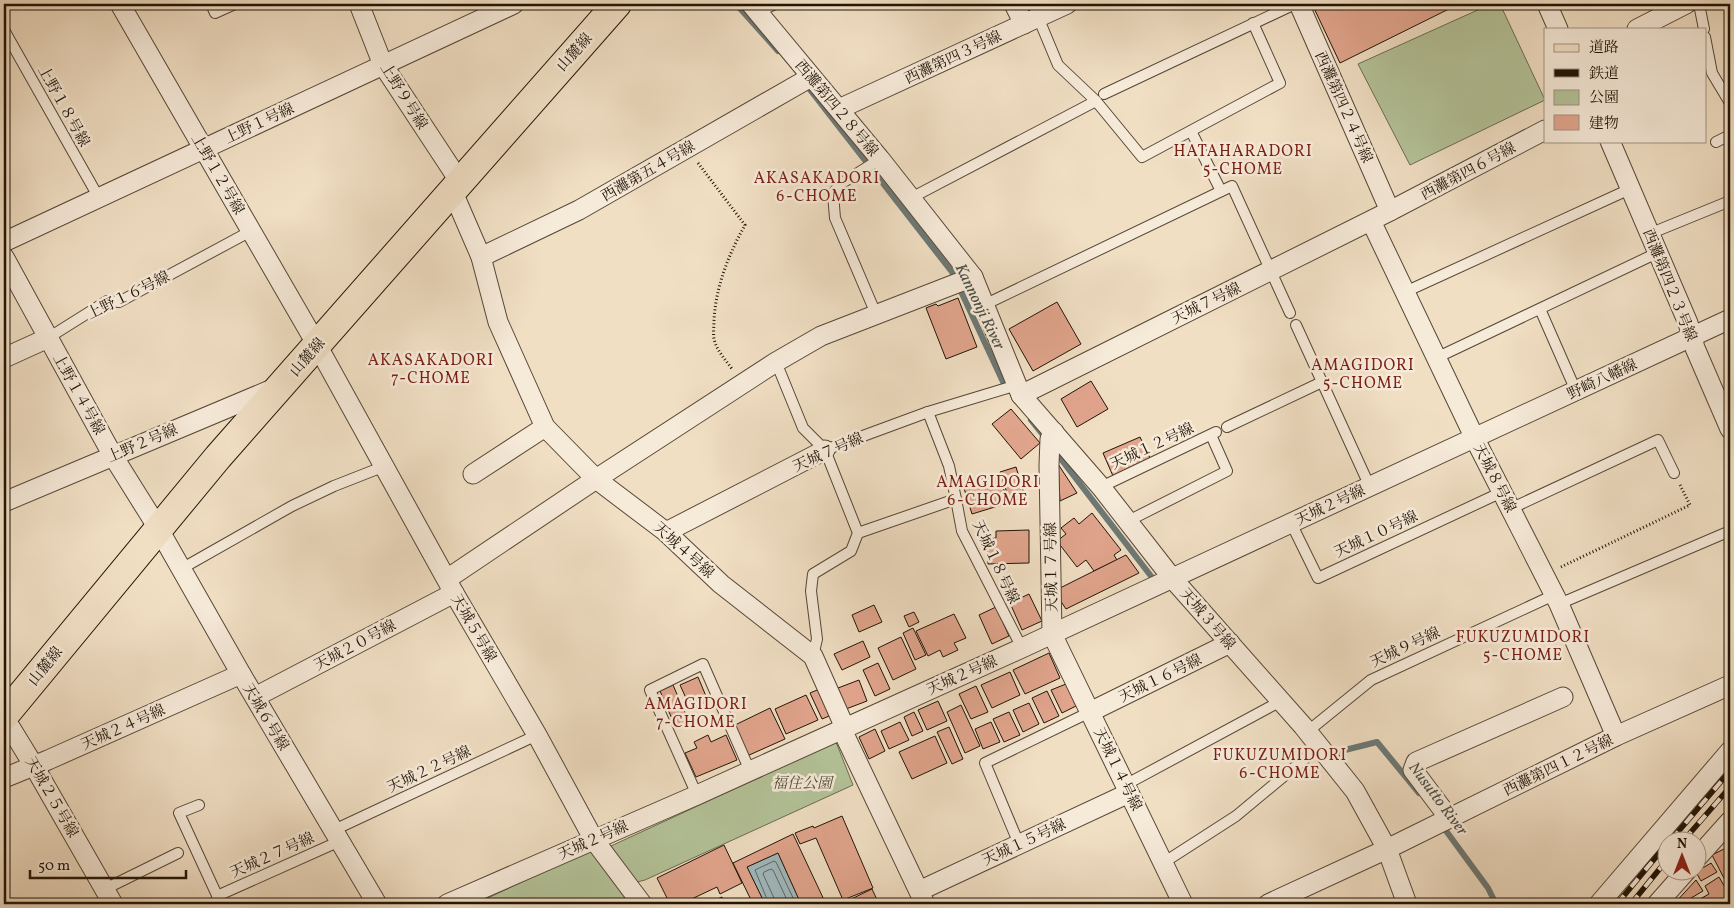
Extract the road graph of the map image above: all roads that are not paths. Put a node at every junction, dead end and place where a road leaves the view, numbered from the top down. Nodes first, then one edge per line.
1 (120, 4) edge
2 (211, 4) edge
3 (234, 4) edge
4 (359, 4) edge
5 (514, 4) edge
6 (617, 4) edge
7 (1014, 4) edge
8 (1067, 4) edge
9 (1295, 4) edge
10 (1299, 4) edge
11 (1547, 4) edge
12 (1686, 4) edge
13 (1699, 4) edge
14 (761, 6) edge
15 (1031, 20) junction
16 (1253, 23) junction
17 (1558, 28) edge
18 (1639, 28) edge
19 (1704, 28) edge
20 (4, 30) edge
21 (1706, 42) edge
22 (383, 65) junction
23 (810, 78) junction
24 (1104, 94) dead end
25 (1096, 101) junction
26 (1730, 103) edge
27 (839, 109) junction
28 (1191, 130) junction
29 (1544, 131) edge
30 (1730, 135) edge
31 (1610, 142) edge
32 (1716, 142) dead end
33 (203, 149) junction
34 (879, 160) junction
35 (456, 186) junction
36 (1630, 189) junction
37 (1221, 191) junction
38 (99, 198) junction
39 (910, 198) junction
40 (1730, 201) edge
41 (1390, 211) junction
42 (1371, 221) junction
43 (251, 231) junction
44 (1649, 234) junction
45 (4, 242) edge
46 (1657, 253) junction
47 (4, 257) edge
48 (481, 257) junction
49 (1271, 270) junction
50 (963, 280) junction
51 (1405, 292) junction
52 (984, 305) junction
53 (1540, 308) junction
54 (1290, 313) dead end
55 (876, 314) junction
56 (1730, 319) edge
57 (1296, 325) dead end
58 (1692, 337) junction
59 (48, 338) junction
60 (317, 345) junction
61 (4, 358) edge
62 (1436, 358) junction
63 (776, 362) junction
64 (1322, 382) junction
65 (281, 385) junction
66 (1016, 389) junction
67 (1576, 391) junction
68 (928, 412) junction
69 (545, 427) junction
70 (1227, 427) dead end
71 (1730, 429) edge
72 (1052, 436) junction
73 (1474, 438) junction
74 (825, 450) junction
75 (113, 456) junction
76 (385, 466) junction
77 (1674, 473) road end
78 (473, 474) dead end
79 (596, 479) junction
80 (1101, 487) junction
81 (1370, 487) junction
82 (1502, 492) junction
83 (956, 500) junction
84 (4, 502) edge
85 (1510, 509) junction
86 (1136, 516) dead end
87 (1291, 524) junction
88 (158, 528) junction
89 (1730, 531) edge
90 (666, 532) junction
91 (858, 533) junction
92 (181, 569) junction
93 (1172, 578) junction
94 (451, 586) junction
95 (1556, 599) junction
96 (1052, 634) junction
97 (1230, 644) junction
98 (1022, 648) junction
99 (813, 656) junction
100 (242, 674) junction
101 (1730, 685) edge
102 (255, 697) junction
103 (1563, 697) dead end
104 (1281, 701) junction
105 (1090, 712) junction
106 (4, 716) edge
107 (842, 730) junction
108 (1307, 732) junction
109 (537, 735) junction
110 (1616, 736) junction
111 (1320, 748) junction
112 (1730, 751) edge
113 (34, 766) junction
114 (750, 771) junction
115 (4, 778) edge
116 (1127, 789) junction
117 (697, 795) junction
118 (199, 805) dead end
119 (1448, 819) junction
120 (1730, 821) edge
121 (337, 835) junction
122 (594, 840) junction
123 (1019, 844) junction
124 (1706, 848) edge
125 (1387, 849) junction
126 (178, 853) dead end
127 (1163, 863) junction
128 (1678, 880) edge
129 (109, 897) edge
130 (922, 898) edge
131 (219, 900) edge
132 (376, 904) edge
133 (447, 904) edge
134 (642, 904) edge
135 (1184, 904) edge
136 (1268, 904) edge
137 (1407, 904) edge
138 (1599, 904) edge
139 (1657, 904) edge

1 - 33 street, 上野１２号線
2 - 3 lane
4 - 22 street, 上野９号線
5 - 22 street, 上野１号線
6 - 35 main road, 山麓線
7 - 15 street
8 - 15 street, 西灘第四３号線
9 - 16 lane
10 - 41 street, 西灘第四２４号線
11 - 17 street
12 - 18 street
13 - 19 lane
14 - 23 street, 西灘第四２８号線
15 - 25 lane
15 - 27 street, 西灘第四３号線
16 - 24 lane
16 - 28 lane
20 - 38 lane, 上野１８号線
21 - 26 lane
22 - 33 street, 上野１号線
22 - 35 street, 上野９号線
23 - 27 street, 西灘第四２８号線
23 - 48 street, 西灘第五４号線
25 - 28 lane
25 - 39 lane
27 - 34 street, 西灘第四２８号線
28 - 37 lane
29 - 41 street, 西灘第四６号線
30 - 32 lane
31 - 36 street, 西灘第四２３号線
33 - 38 street, 上野１号線
33 - 43 street, 上野１２号線
34 - 39 street, 西灘第四２８号線
34 - 55 lane
35 - 48 street, 天城４号線
35 - 60 main road, 山麓線
36 - 44 street, 西灘第四２３号線
36 - 51 lane
37 - 49 lane
37 - 52 lane
38 - 45 street, 上野１号線
39 - 50 street, 西灘第四２８号線
40 - 44 lane
41 - 42 street, 天城７号線
42 - 49 street, 天城７号線
42 - 51 street, 天城８号線
43 - 59 lane, 上野１６号線
43 - 60 street, 上野１２号線
44 - 46 street, 西灘第四２３号線
46 - 53 lane
46 - 58 street, 西灘第四２３号線
47 - 59 street, 上野１４号線
48 - 69 street, 天城４号線
49 - 54 lane
49 - 66 street, 天城７号線
50 - 52 street, 西灘第四２８号線
50 - 55 street, 天城２０号線
51 - 62 street, 天城８号線
52 - 66 street, 西灘第四２８号線
53 - 62 lane
53 - 67 lane
55 - 63 street, 天城２０号線
56 - 58 street, 野崎八幡線
57 - 64 lane
58 - 67 street, 野崎八幡線
58 - 71 street, 西灘第四２３号線
59 - 61 street, 上野１６号線
59 - 75 street, 上野１４号線
60 - 65 main road, 山麓線
60 - 76 street, 天城５号線
62 - 73 street, 天城８号線
63 - 74 lane
63 - 79 street, 天城２０号線
64 - 70 lane
64 - 81 lane
65 - 75 street, 上野２号線
65 - 88 main road, 山麓線
66 - 68 lane, 天城７号線
66 - 72 street, 天城３号線
67 - 73 street, 野崎八幡線
68 - 74 lane, 天城７号線
68 - 83 lane, 天城１８号線
69 - 78 street
69 - 79 street, 天城４号線
72 - 80 street, 天城３号線
72 - 96 street, 天城１７号線
73 - 81 street, 天城２号線
73 - 82 street, 天城８号線
74 - 90 street, 天城７号線
74 - 91 lane
75 - 84 street, 上野２号線
75 - 88 street, 上野１４号線
76 - 92 lane
76 - 94 street, 天城５号線
77 - 85 lane
79 - 90 street, 天城４号線
79 - 94 street, 天城２０号線
80 - 86 lane, 天城１２号線
80 - 93 street, 天城３号線
81 - 87 street, 天城２号線
82 - 85 street, 天城８号線
82 - 87 lane, 天城１０号線
83 - 91 lane
83 - 98 lane, 天城１８号線
85 - 95 street, 天城８号線
87 - 93 street, 天城２号線
88 - 92 street, 天城６号線
88 - 106 main road, 山麓線
89 - 95 lane, 天城９号線
90 - 99 street, 天城４号線
91 - 99 lane
92 - 100 street, 天城６号線
93 - 96 street, 天城２号線
93 - 97 street, 天城３号線
94 - 102 street, 天城２０号線
94 - 109 street, 天城５号線
95 - 108 lane, 天城９号線
95 - 110 street, 天城８号線
96 - 98 street, 天城２号線
96 - 105 street, 天城１４号線
97 - 104 street, 天城３号線
97 - 105 street, 天城１６号線
98 - 107 street, 天城２号線
99 - 107 street, 天城４号線
100 - 102 street, 天城６号線
100 - 113 street, 天城２４号線
101 - 110 street, 西灘第四１２号線
102 - 121 street, 天城６号線
103 - 119 street
104 - 108 street, 天城３号線
104 - 116 lane, 天城１５号線
105 - 116 street, 天城１４号線
105 - 123 lane
106 - 113 street, 天城２５号線
107 - 114 street, 天城２号線
107 - 130 street, 天城４号線
108 - 111 street, 天城３号線
109 - 121 lane, 天城２２号線
109 - 122 street, 天城５号線
110 - 119 street, 西灘第四１２号線
111 - 125 street, 天城３号線
111 - 127 lane
112 - 138 street
113 - 115 street, 天城２４号線
113 - 129 street, 天城２５号線
114 - 117 street, 天城２号線
114 - 117 lane
116 - 123 street, 天城１５号線
116 - 127 street, 天城１４号線
117 - 122 street, 天城２号線
118 - 131 lane
119 - 125 street, 西灘第四１２号線
120 - 124 street
121 - 131 lane, 天城２７号線
121 - 132 street, 天城６号線
122 - 133 street, 天城２号線
122 - 134 street, 天城５号線
123 - 130 street, 天城１５号線
125 - 136 street, 西灘第四１２号線
125 - 137 street, 天城３号線
126 - 129 lane
127 - 135 street, 天城１４号線
128 - 139 street

